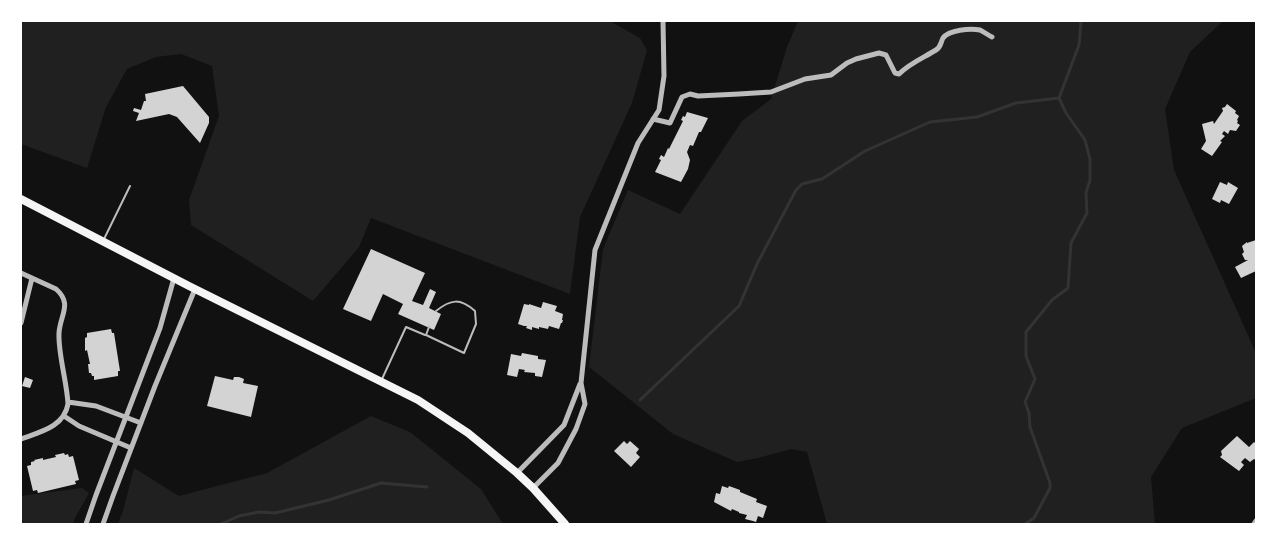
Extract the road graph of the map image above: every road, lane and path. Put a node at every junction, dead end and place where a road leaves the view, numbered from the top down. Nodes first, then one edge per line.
1 (663, 21) edge
2 (992, 38) dead end
3 (653, 119) junction
4 (130, 186) dead end
5 (21, 199) edge
6 (103, 241) junction
7 (21, 273) edge
8 (32, 278) junction
9 (174, 278) junction
10 (195, 289) junction
11 (436, 311) dead end
12 (21, 323) edge
13 (429, 327) dead end
14 (426, 335) junction
15 (381, 381) junction
16 (581, 383) junction
17 (68, 402) junction
18 (64, 416) junction
19 (126, 417) junction
20 (141, 423) junction
21 (21, 439) edge
22 (117, 442) junction
23 (131, 448) junction
24 (517, 473) junction
25 (533, 488) junction
26 (86, 524) edge
27 (104, 524) edge
28 (565, 524) edge

1 - 3 street
2 - 3 street
3 - 16 street
4 - 6 lane
5 - 6 main road
6 - 9 main road
7 - 8 street
8 - 12 street
8 - 17 street
9 - 10 main road
9 - 19 street
10 - 15 main road
10 - 20 street
11 - 14 lane
13 - 14 lane
14 - 15 lane
15 - 24 main road
16 - 24 street
16 - 25 street
17 - 18 street
17 - 19 street
18 - 21 street
18 - 22 street
19 - 20 street
19 - 22 street
20 - 23 street
22 - 23 street
22 - 26 street
23 - 27 street
24 - 25 main road
25 - 28 main road

